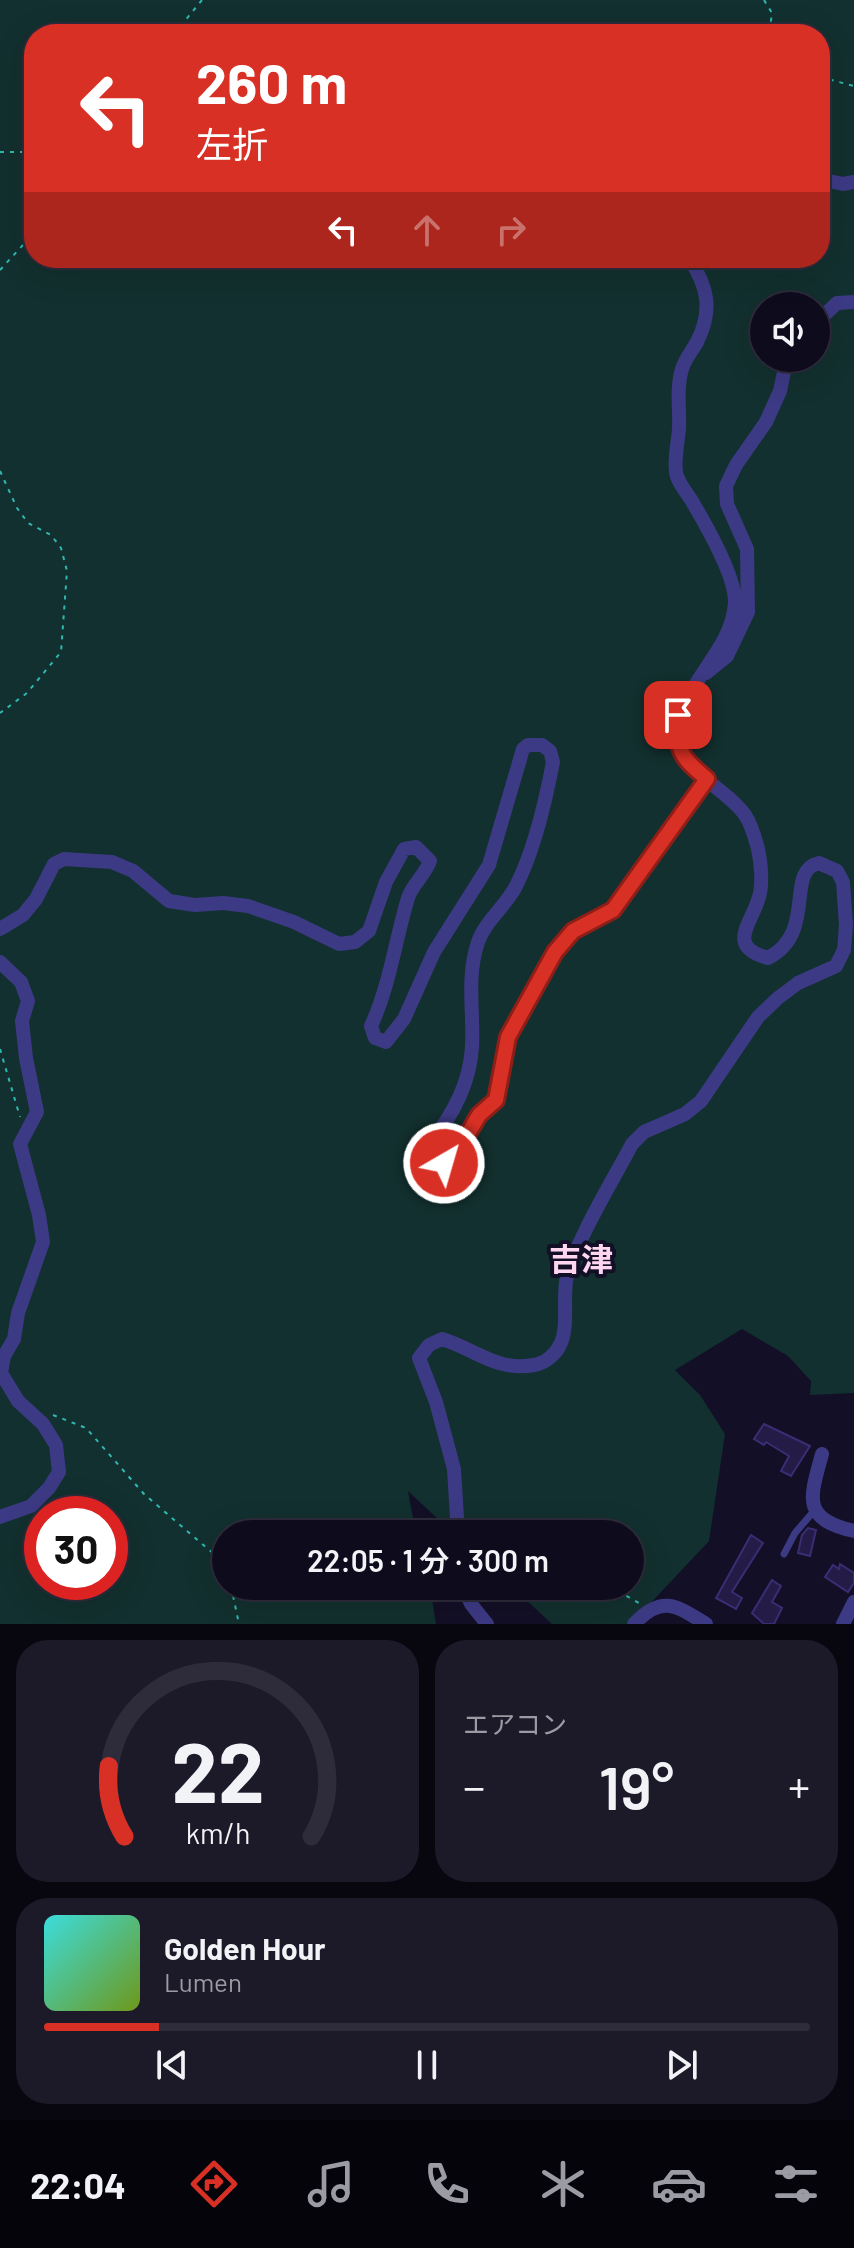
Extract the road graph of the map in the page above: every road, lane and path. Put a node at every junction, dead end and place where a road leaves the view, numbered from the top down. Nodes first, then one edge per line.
1 (202, 0) edge
2 (764, 0) edge
3 (182, 24) edge
4 (771, 24) edge
5 (830, 80) edge
6 (854, 86) edge
7 (24, 151) edge
8 (0, 152) edge
9 (830, 181) edge
10 (854, 182) edge
11 (24, 244) edge
12 (694, 268) edge
13 (0, 270) edge
14 (854, 302) edge
15 (830, 310) edge
16 (784, 372) edge
17 (0, 471) edge
18 (700, 678) junction
19 (0, 713) edge
20 (707, 779) junction
21 (0, 929) edge
22 (0, 962) edge
23 (0, 1049) edge
24 (28, 1126) junction
25 (29, 1409) junction
26 (822, 1454) dead end
27 (814, 1511) junction
28 (0, 1517) edge
29 (457, 1520) edge
30 (854, 1531) edge
31 (212, 1552) edge
32 (784, 1554) dead end
33 (234, 1600) edge
34 (469, 1600) edge
35 (634, 1600) edge
36 (854, 1602) edge
37 (650, 1609) junction
38 (239, 1624) edge
39 (487, 1624) edge
40 (634, 1624) edge
41 (706, 1624) edge
42 (843, 1624) edge

1 - 3 path
2 - 4 path
5 - 6 path
7 - 8 path
9 - 10 street
11 - 13 path
12 - 18 street
14 - 15 street
16 - 18 street
17 - 19 path
18 - 20 street
20 - 21 street
20 - 29 street
22 - 24 street
23 - 24 path
24 - 25 street
25 - 28 street
25 - 31 path
26 - 27 street
27 - 30 street
27 - 32 lane
33 - 38 path
34 - 39 street
35 - 37 path
36 - 42 street
37 - 40 street
37 - 41 street

